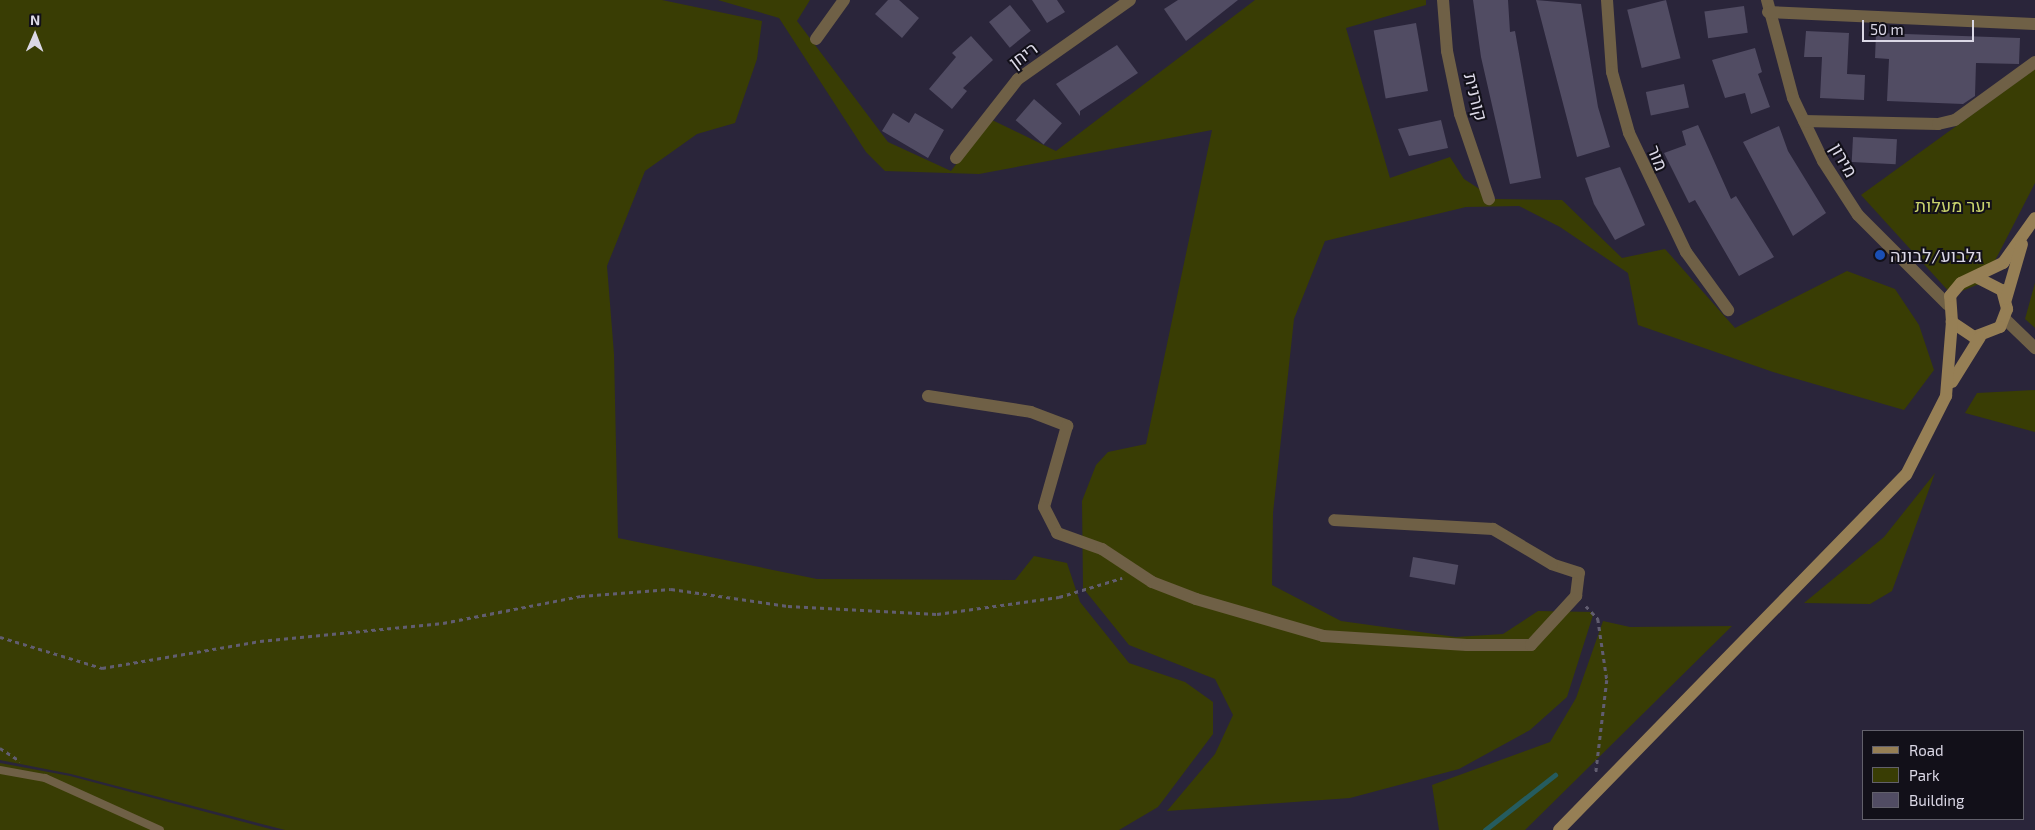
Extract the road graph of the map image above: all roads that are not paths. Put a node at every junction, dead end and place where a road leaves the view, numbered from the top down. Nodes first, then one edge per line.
1 (844, 0) edge
2 (1130, 0) edge
3 (1443, 0) edge
4 (1607, 0) edge
5 (1767, 6) edge
6 (2035, 24) edge
7 (816, 39) dead end
8 (2035, 62) edge
9 (1804, 122) junction
10 (956, 158) dead end
11 (1489, 199) dead end
12 (2035, 218) edge
13 (2024, 238) junction
14 (1978, 278) junction
15 (2006, 299) junction
16 (1948, 305) junction
17 (1728, 310) dead end
18 (2005, 319) junction
19 (1952, 322) junction
20 (1980, 337) junction
21 (2035, 348) edge
22 (928, 396) dead end
23 (1946, 396) junction
24 (1334, 520) dead end
25 (0, 770) edge
26 (160, 830) edge
27 (1559, 830) edge

1 - 7 street
2 - 10 street, ריחן
3 - 11 street, קורנית
4 - 17 street, מור
5 - 6 street
5 - 9 street, מירון
8 - 9 street
9 - 16 street, מירון
12 - 13 main road
13 - 14 main road
13 - 15 main road
14 - 15 main road
14 - 16 main road
15 - 18 main road
16 - 19 main road
18 - 20 main road
18 - 21 street
19 - 20 main road
19 - 23 main road
20 - 23 main road
22 - 24 street
23 - 27 main road
25 - 26 lane

